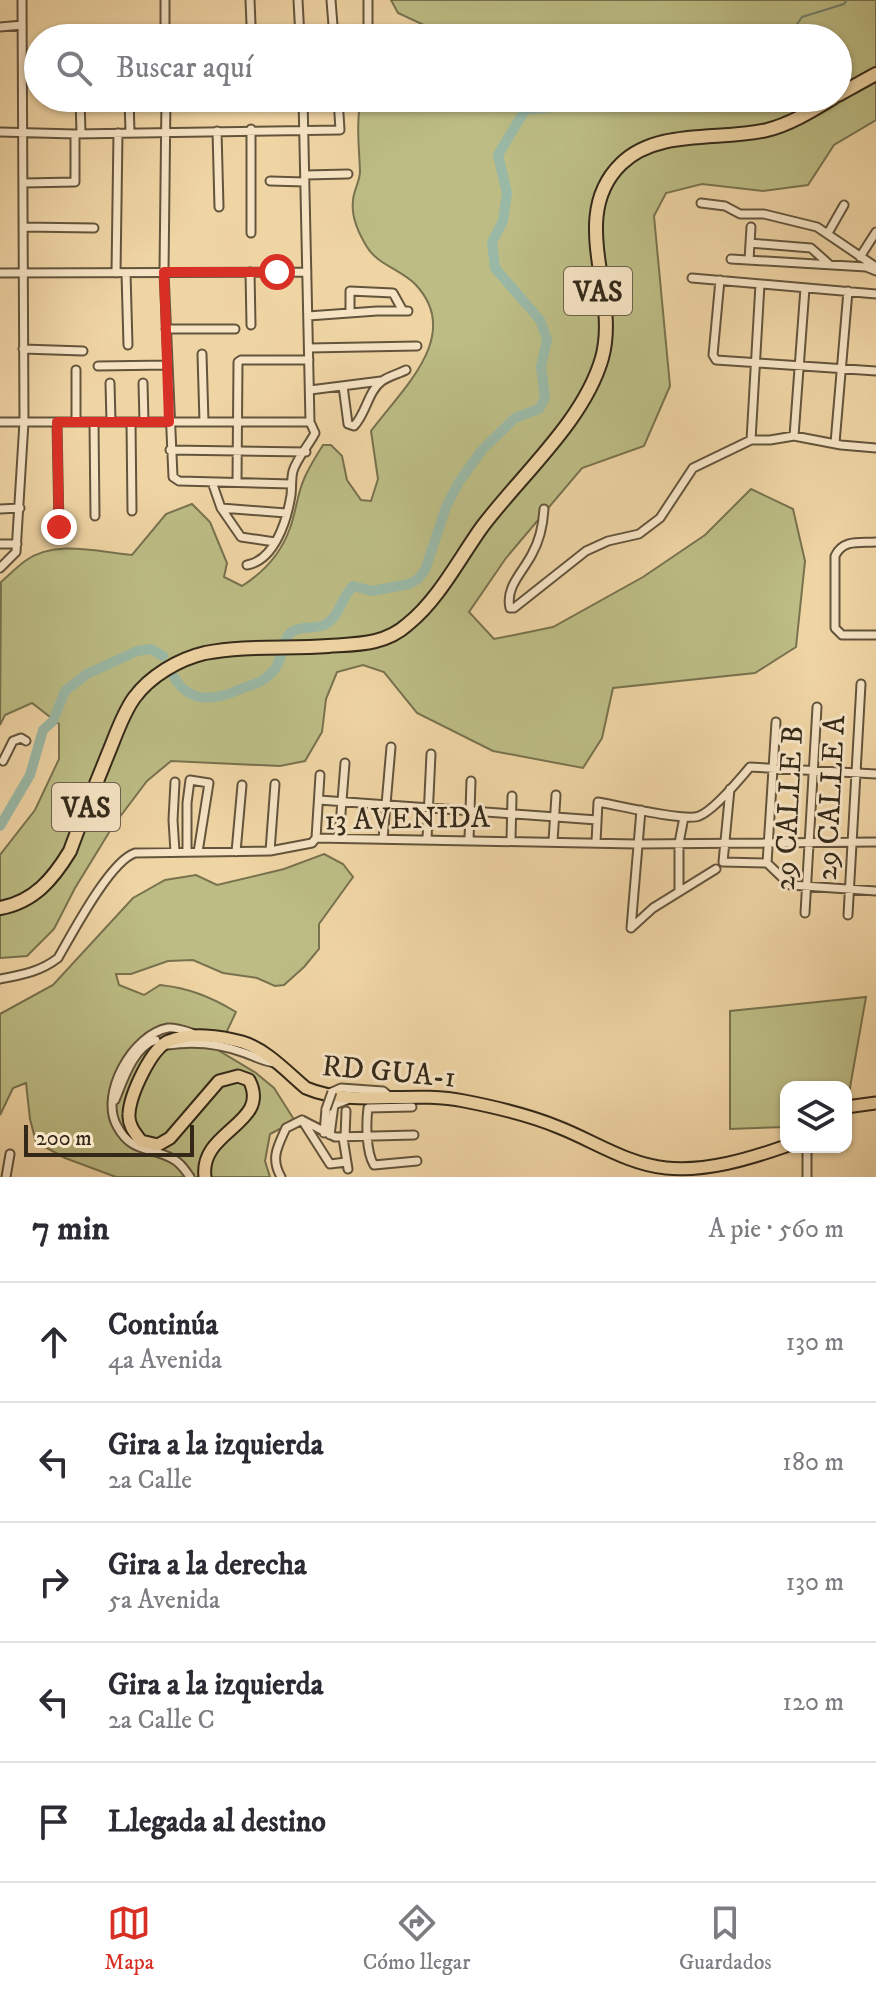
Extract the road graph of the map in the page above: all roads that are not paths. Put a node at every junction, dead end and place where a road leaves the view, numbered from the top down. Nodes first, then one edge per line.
1 (22, 0) edge
2 (165, 0) edge
3 (250, 0) edge
4 (298, 0) edge
5 (331, 0) edge
6 (368, 0) edge
7 (165, 24) edge
8 (251, 24) dead end
9 (299, 24) edge
10 (333, 24) edge
11 (368, 24) edge
12 (22, 25) junction
13 (0, 27) edge
14 (876, 66) edge
15 (876, 74) edge
16 (852, 79) edge
17 (852, 87) edge
18 (79, 112) edge
19 (129, 112) edge
20 (166, 112) edge
21 (303, 112) edge
22 (339, 112) edge
23 (794, 112) edge
24 (801, 112) edge
25 (770, 126) junction
26 (251, 129) junction
27 (304, 129) junction
28 (217, 131) junction
29 (0, 132) edge
30 (22, 132) junction
31 (130, 132) junction
32 (118, 133) junction
33 (166, 133) junction
34 (78, 134) junction
35 (348, 174) dead end
36 (305, 178) junction
37 (270, 181) dead end
38 (23, 183) junction
39 (701, 203) dead end
40 (844, 205) dead end
41 (219, 207) dead end
42 (23, 227) junction
43 (751, 227) dead end
44 (94, 228) dead end
45 (876, 232) edge
46 (251, 233) dead end
47 (828, 233) junction
48 (750, 243) junction
49 (860, 257) junction
50 (731, 259) dead end
51 (749, 260) junction
52 (830, 265) junction
53 (876, 269) edge
54 (164, 272) junction
55 (250, 272) junction
56 (307, 272) junction
57 (0, 273) edge
58 (22, 273) junction
59 (116, 273) junction
60 (126, 273) junction
61 (692, 278) dead end
62 (720, 280) junction
63 (760, 284) junction
64 (805, 288) junction
65 (848, 291) junction
66 (876, 294) edge
67 (350, 312) junction
68 (308, 316) junction
69 (251, 325) dead end
70 (166, 329) junction
71 (235, 329) dead end
72 (128, 345) dead end
73 (417, 346) dead end
74 (309, 348) junction
75 (23, 349) junction
76 (83, 351) dead end
77 (202, 354) dead end
78 (309, 360) junction
79 (755, 363) junction
80 (167, 365) junction
81 (98, 366) dead end
82 (799, 366) junction
83 (841, 369) junction
84 (76, 370) dead end
85 (406, 370) dead end
86 (876, 371) edge
87 (381, 381) junction
88 (110, 383) dead end
89 (143, 383) dead end
90 (343, 386) junction
91 (310, 390) junction
92 (0, 422) edge
93 (24, 422) junction
94 (57, 422) junction
95 (76, 422) junction
96 (94, 422) junction
97 (111, 422) junction
98 (131, 422) junction
99 (144, 422) junction
100 (169, 422) junction
101 (204, 422) junction
102 (237, 422) junction
103 (310, 422) junction
104 (794, 436) junction
105 (751, 440) junction
106 (835, 443) junction
107 (876, 448) edge
108 (170, 450) junction
109 (237, 451) junction
110 (306, 452) junction
111 (212, 482) junction
112 (237, 482) junction
113 (291, 484) junction
114 (20, 508) junction
115 (221, 508) junction
116 (0, 509) edge
117 (544, 509) dead end
118 (132, 511) dead end
119 (286, 513) junction
120 (95, 516) dead end
121 (59, 527) dead end
122 (275, 542) junction
123 (876, 542) edge
124 (0, 544) edge
125 (17, 544) junction
126 (247, 565) dead end
127 (0, 568) edge
128 (876, 635) edge
129 (148, 679) junction
130 (861, 684) dead end
131 (817, 707) dead end
132 (776, 722) dead end
133 (26, 741) dead end
134 (391, 747) dead end
135 (431, 754) dead end
136 (2, 760) edge
137 (345, 763) dead end
138 (772, 768) junction
139 (814, 770) junction
140 (0, 771) edge
141 (856, 773) junction
142 (876, 774) edge
143 (320, 775) dead end
144 (471, 781) dead end
145 (175, 782) dead end
146 (275, 784) dead end
147 (242, 785) dead end
148 (730, 789) junction
149 (556, 795) dead end
150 (512, 796) dead end
151 (319, 800) junction
152 (343, 801) junction
153 (385, 804) junction
154 (428, 809) junction
155 (641, 810) junction
156 (470, 811) junction
157 (512, 813) junction
158 (555, 816) junction
159 (684, 817) junction
160 (597, 820) junction
161 (316, 838) junction
162 (339, 838) junction
163 (383, 839) junction
164 (427, 839) junction
165 (469, 840) junction
166 (511, 840) junction
167 (553, 841) junction
168 (596, 842) junction
169 (767, 842) junction
170 (852, 842) junction
171 (876, 842) edge
172 (679, 843) junction
173 (724, 843) junction
174 (810, 843) junction
175 (636, 844) junction
176 (270, 851) junction
177 (175, 852) junction
178 (187, 852) junction
179 (198, 852) junction
180 (236, 852) junction
181 (767, 863) junction
182 (716, 869) dead end
183 (808, 886) junction
184 (849, 889) junction
185 (679, 890) junction
186 (876, 891) edge
187 (0, 900) edge
188 (0, 908) edge
189 (805, 913) dead end
190 (848, 915) dead end
191 (0, 979) edge
192 (165, 1039) junction
193 (156, 1040) dead end
194 (277, 1063) junction
195 (389, 1096) junction
196 (361, 1097) junction
197 (876, 1103) edge
198 (112, 1106) junction
199 (852, 1106) edge
200 (412, 1107) dead end
201 (346, 1111) dead end
202 (302, 1120) junction
203 (327, 1134) junction
204 (414, 1135) dead end
205 (368, 1136) junction
206 (344, 1138) junction
207 (780, 1148) edge
208 (807, 1153) edge
209 (10, 1154) dead end
210 (417, 1161) dead end
211 (6, 1177) edge
212 (190, 1177) edge
213 (205, 1177) edge
214 (281, 1177) edge
215 (807, 1177) edge

1 - 12 street
2 - 7 street
3 - 8 street
4 - 9 street
5 - 10 street
6 - 11 street
12 - 13 street
12 - 30 street
14 - 16 highway
15 - 17 highway, VAS
18 - 34 street
19 - 31 street
20 - 33 street
21 - 27 street
22 - 27 street
23 - 25 highway, VAS
24 - 25 highway, VAS
25 - 129 highway, VAS
26 - 27 street
26 - 28 street
26 - 46 street
27 - 36 street
28 - 33 street
28 - 41 street
29 - 30 street
30 - 34 street
30 - 38 street
31 - 32 street
31 - 33 street
32 - 34 street
32 - 59 street
33 - 54 street
34 - 38 street
35 - 36 street
36 - 37 street
36 - 56 street
38 - 42 street
39 - 47 street
40 - 47 street
42 - 44 street
42 - 58 street
43 - 48 street
45 - 49 street
47 - 49 street
48 - 51 street
48 - 52 street
49 - 53 street
50 - 51 street
51 - 52 street
52 - 53 street
54 - 55 street
54 - 60 street
54 - 70 street
55 - 56 street
55 - 69 street
56 - 68 street
57 - 58 street
58 - 59 street
58 - 75 street
59 - 60 street
60 - 72 street
61 - 62 street
62 - 63 street
62 - 79 street
63 - 64 street
63 - 79 street
64 - 65 street
64 - 82 street
65 - 66 street
65 - 83 street
67 - 67 street
67 - 68 street
68 - 74 street
70 - 71 street
70 - 80 street
73 - 74 street
74 - 78 street
75 - 76 street
75 - 93 street
77 - 101 street
78 - 91 street
78 - 102 street
79 - 82 street
79 - 105 street
80 - 81 street
80 - 100 street
82 - 83 street
82 - 104 street
83 - 86 street
83 - 106 street
84 - 95 street
85 - 87 street
87 - 90 street
87 - 90 street
88 - 97 street
89 - 99 street
90 - 91 street
91 - 103 street
92 - 93 street
93 - 94 street
93 - 114 street
94 - 95 street
94 - 121 street
95 - 96 street
96 - 97 street
96 - 120 street
97 - 98 street
98 - 99 street
98 - 118 street
99 - 100 street
100 - 101 street
100 - 108 street
101 - 102 street
102 - 103 street
102 - 109 street
103 - 110 street
104 - 105 street
104 - 106 street
105 - 117 street
106 - 107 street
108 - 109 street
108 - 111 street
109 - 110 street
109 - 112 street
110 - 113 street
111 - 112 street
111 - 115 street
112 - 113 street
113 - 119 street
114 - 116 street
114 - 125 street
115 - 119 street
115 - 122 street
119 - 122 street
122 - 126 street
123 - 128 street
124 - 125 street
125 - 127 street
129 - 187 highway, VAS
129 - 188 highway, VAS
130 - 141 street, 29 CALLE A
131 - 139 street, 29 CALLE B
132 - 138 street
133 - 136 street
134 - 153 street
135 - 154 street
136 - 140 street
137 - 152 street
138 - 139 street
138 - 148 street
138 - 169 street
139 - 141 street
139 - 174 street, 29 CALLE B
141 - 142 street
141 - 170 street, 29 CALLE A
143 - 151 street
144 - 156 street
145 - 177 street
146 - 176 street
147 - 180 street
148 - 159 street
148 - 173 street
149 - 158 street
150 - 157 street
151 - 152 street
151 - 161 street
152 - 153 street
152 - 162 street
153 - 154 street
153 - 163 street
154 - 156 street
154 - 164 street
155 - 159 street
155 - 160 street
155 - 175 street
156 - 157 street
156 - 165 street
157 - 158 street
157 - 166 street
158 - 160 street
158 - 167 street
159 - 172 street
160 - 168 street
161 - 162 street, 13 AVENIDA
161 - 176 street, 13 AVENIDA
162 - 163 street, 13 AVENIDA
163 - 164 street, 13 AVENIDA
164 - 165 street, 13 AVENIDA
165 - 166 street, 13 AVENIDA
166 - 167 street, 13 AVENIDA
167 - 168 street, 13 AVENIDA
168 - 175 street, 13 AVENIDA
169 - 173 street, 13 AVENIDA
169 - 174 street, 13 AVENIDA
169 - 181 street
170 - 171 street, 13 AVENIDA
170 - 174 street, 13 AVENIDA
170 - 184 street, 29 CALLE A
172 - 173 street, 13 AVENIDA
172 - 175 street, 13 AVENIDA
172 - 185 street
173 - 181 street
174 - 183 street, 29 CALLE B
175 - 185 street
176 - 180 street, 13 AVENIDA
177 - 178 street, 13 AVENIDA
177 - 191 street, 13 AVENIDA
178 - 179 street, 13 AVENIDA
178 - 179 street
179 - 180 street, 13 AVENIDA
181 - 183 street
182 - 185 street
183 - 184 street
183 - 189 street, 29 CALLE B
184 - 186 street
184 - 190 street, 29 CALLE A
192 - 194 street
192 - 194 main road, RD GUA-1
192 - 198 street
192 - 213 main road
193 - 198 street
194 - 196 main road, RD GUA-1
195 - 196 main road, RD GUA-1
195 - 203 street, bridge
195 - 207 main road, RD GUA-1
196 - 203 street
197 - 199 main road
198 - 212 street
200 - 205 street
201 - 206 street
202 - 203 street
202 - 206 street
202 - 214 street
203 - 206 street
204 - 205 street
205 - 206 street
205 - 210 street
208 - 215 street
209 - 211 street

